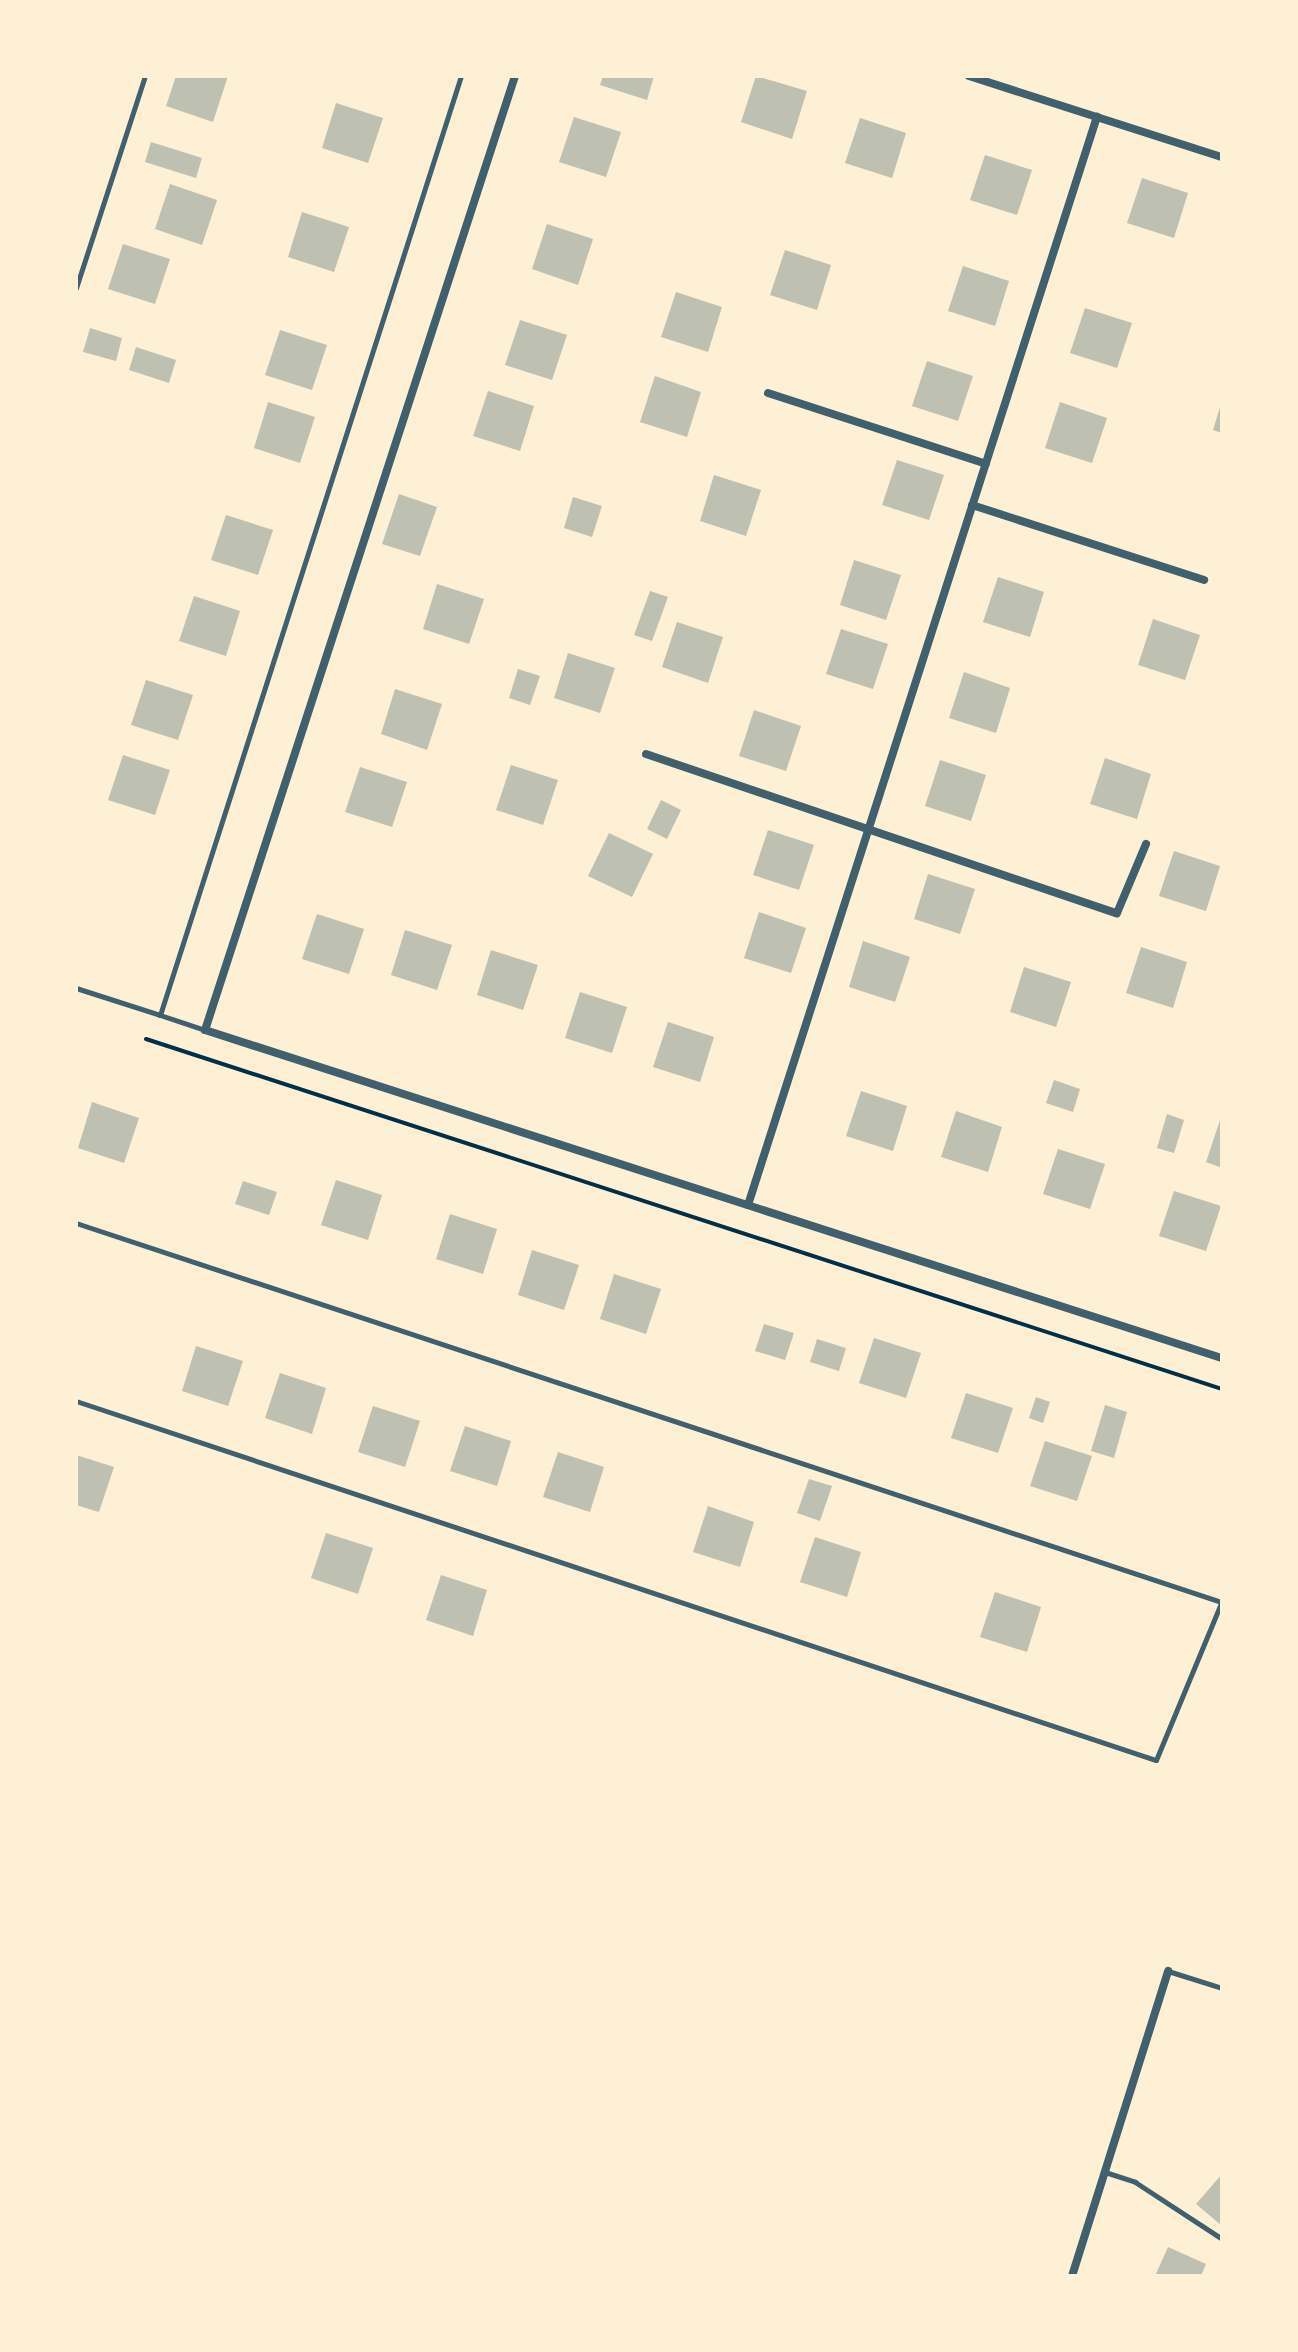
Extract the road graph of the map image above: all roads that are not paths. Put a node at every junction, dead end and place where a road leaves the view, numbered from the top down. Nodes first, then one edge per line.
1 (145, 76) edge
2 (461, 76) edge
3 (515, 76) edge
4 (969, 76) edge
5 (1097, 117) junction
6 (1222, 157) edge
7 (76, 288) edge
8 (768, 393) dead end
9 (986, 464) junction
10 (972, 505) junction
11 (1204, 580) dead end
12 (646, 754) dead end
13 (869, 826) junction
14 (1146, 844) dead end
15 (76, 988) edge
16 (160, 1015) junction
17 (205, 1030) junction
18 (748, 1205) junction
19 (76, 1223) edge
20 (1222, 1358) edge
21 (76, 1401) edge
22 (1222, 1603) edge
23 (1168, 1971) joint
24 (1222, 1988) edge
25 (1105, 2172) junction
26 (1222, 2239) edge
27 (1072, 2276) edge

1 - 7 lane
2 - 16 lane
3 - 17 street
4 - 5 street
5 - 6 street
5 - 9 street
8 - 9 street
9 - 10 street
10 - 11 street
10 - 13 street
12 - 13 street
13 - 14 street
13 - 18 street
15 - 16 lane
16 - 17 lane
17 - 18 street
18 - 20 street
19 - 22 lane
21 - 22 lane
23 - 24 lane
23 - 25 street
25 - 26 lane
25 - 27 street

